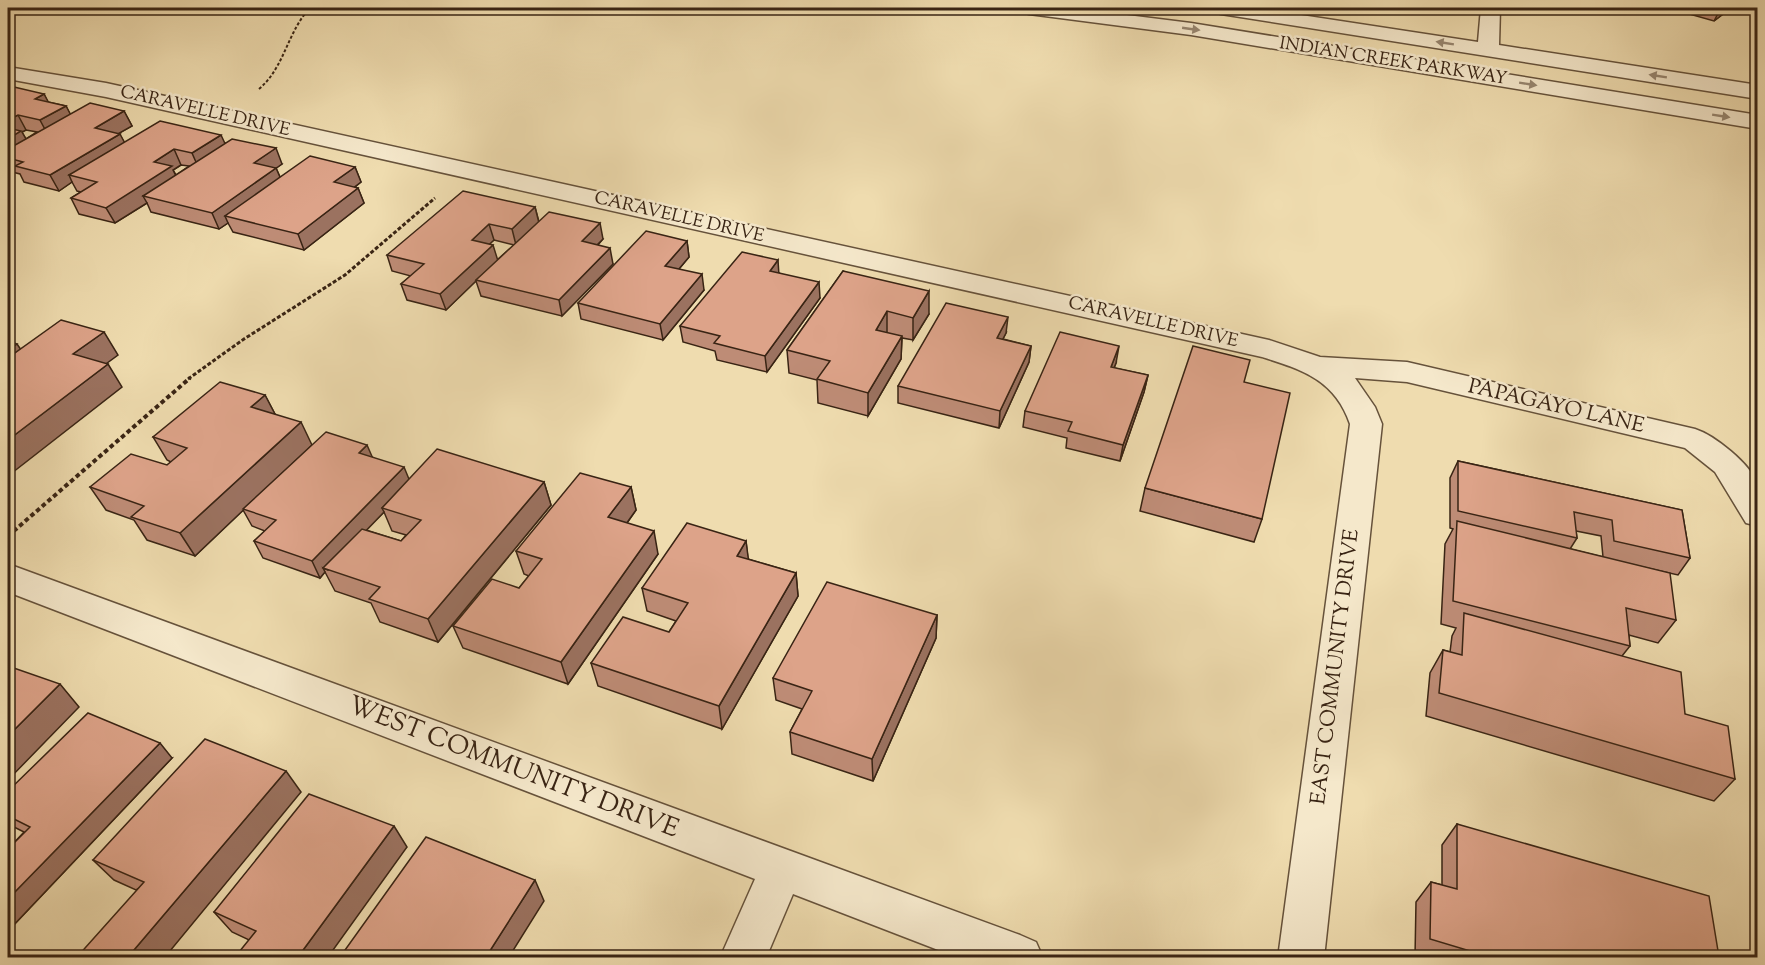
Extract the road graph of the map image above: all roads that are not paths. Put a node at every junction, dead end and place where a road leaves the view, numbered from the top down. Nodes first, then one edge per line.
1 (1029, 8) edge
2 (1221, 8) edge
3 (1491, 8) edge
4 (1118, 13) edge
5 (1488, 49) junction
6 (8, 73) edge
7 (1758, 92) edge
8 (1758, 122) edge
9 (1331, 375) junction
10 (1758, 514) edge
11 (8, 578) edge
12 (782, 869) junction
13 (743, 957) edge
14 (1020, 957) edge
15 (1301, 957) edge

1 - 4 street, INDIAN CREEK PARKWAY
5 -> 2 street, INDIAN CREEK PARKWAY
3 - 5 street
4 -> 8 street, INDIAN CREEK PARKWAY
7 -> 5 street, INDIAN CREEK PARKWAY
6 - 9 street, CARAVELLE DRIVE
9 - 10 street, PAPAGAYO LANE
9 - 15 street, EAST COMMUNITY DRIVE
11 - 12 street, WEST COMMUNITY DRIVE
12 - 13 street
12 - 14 street, WEST COMMUNITY DRIVE

